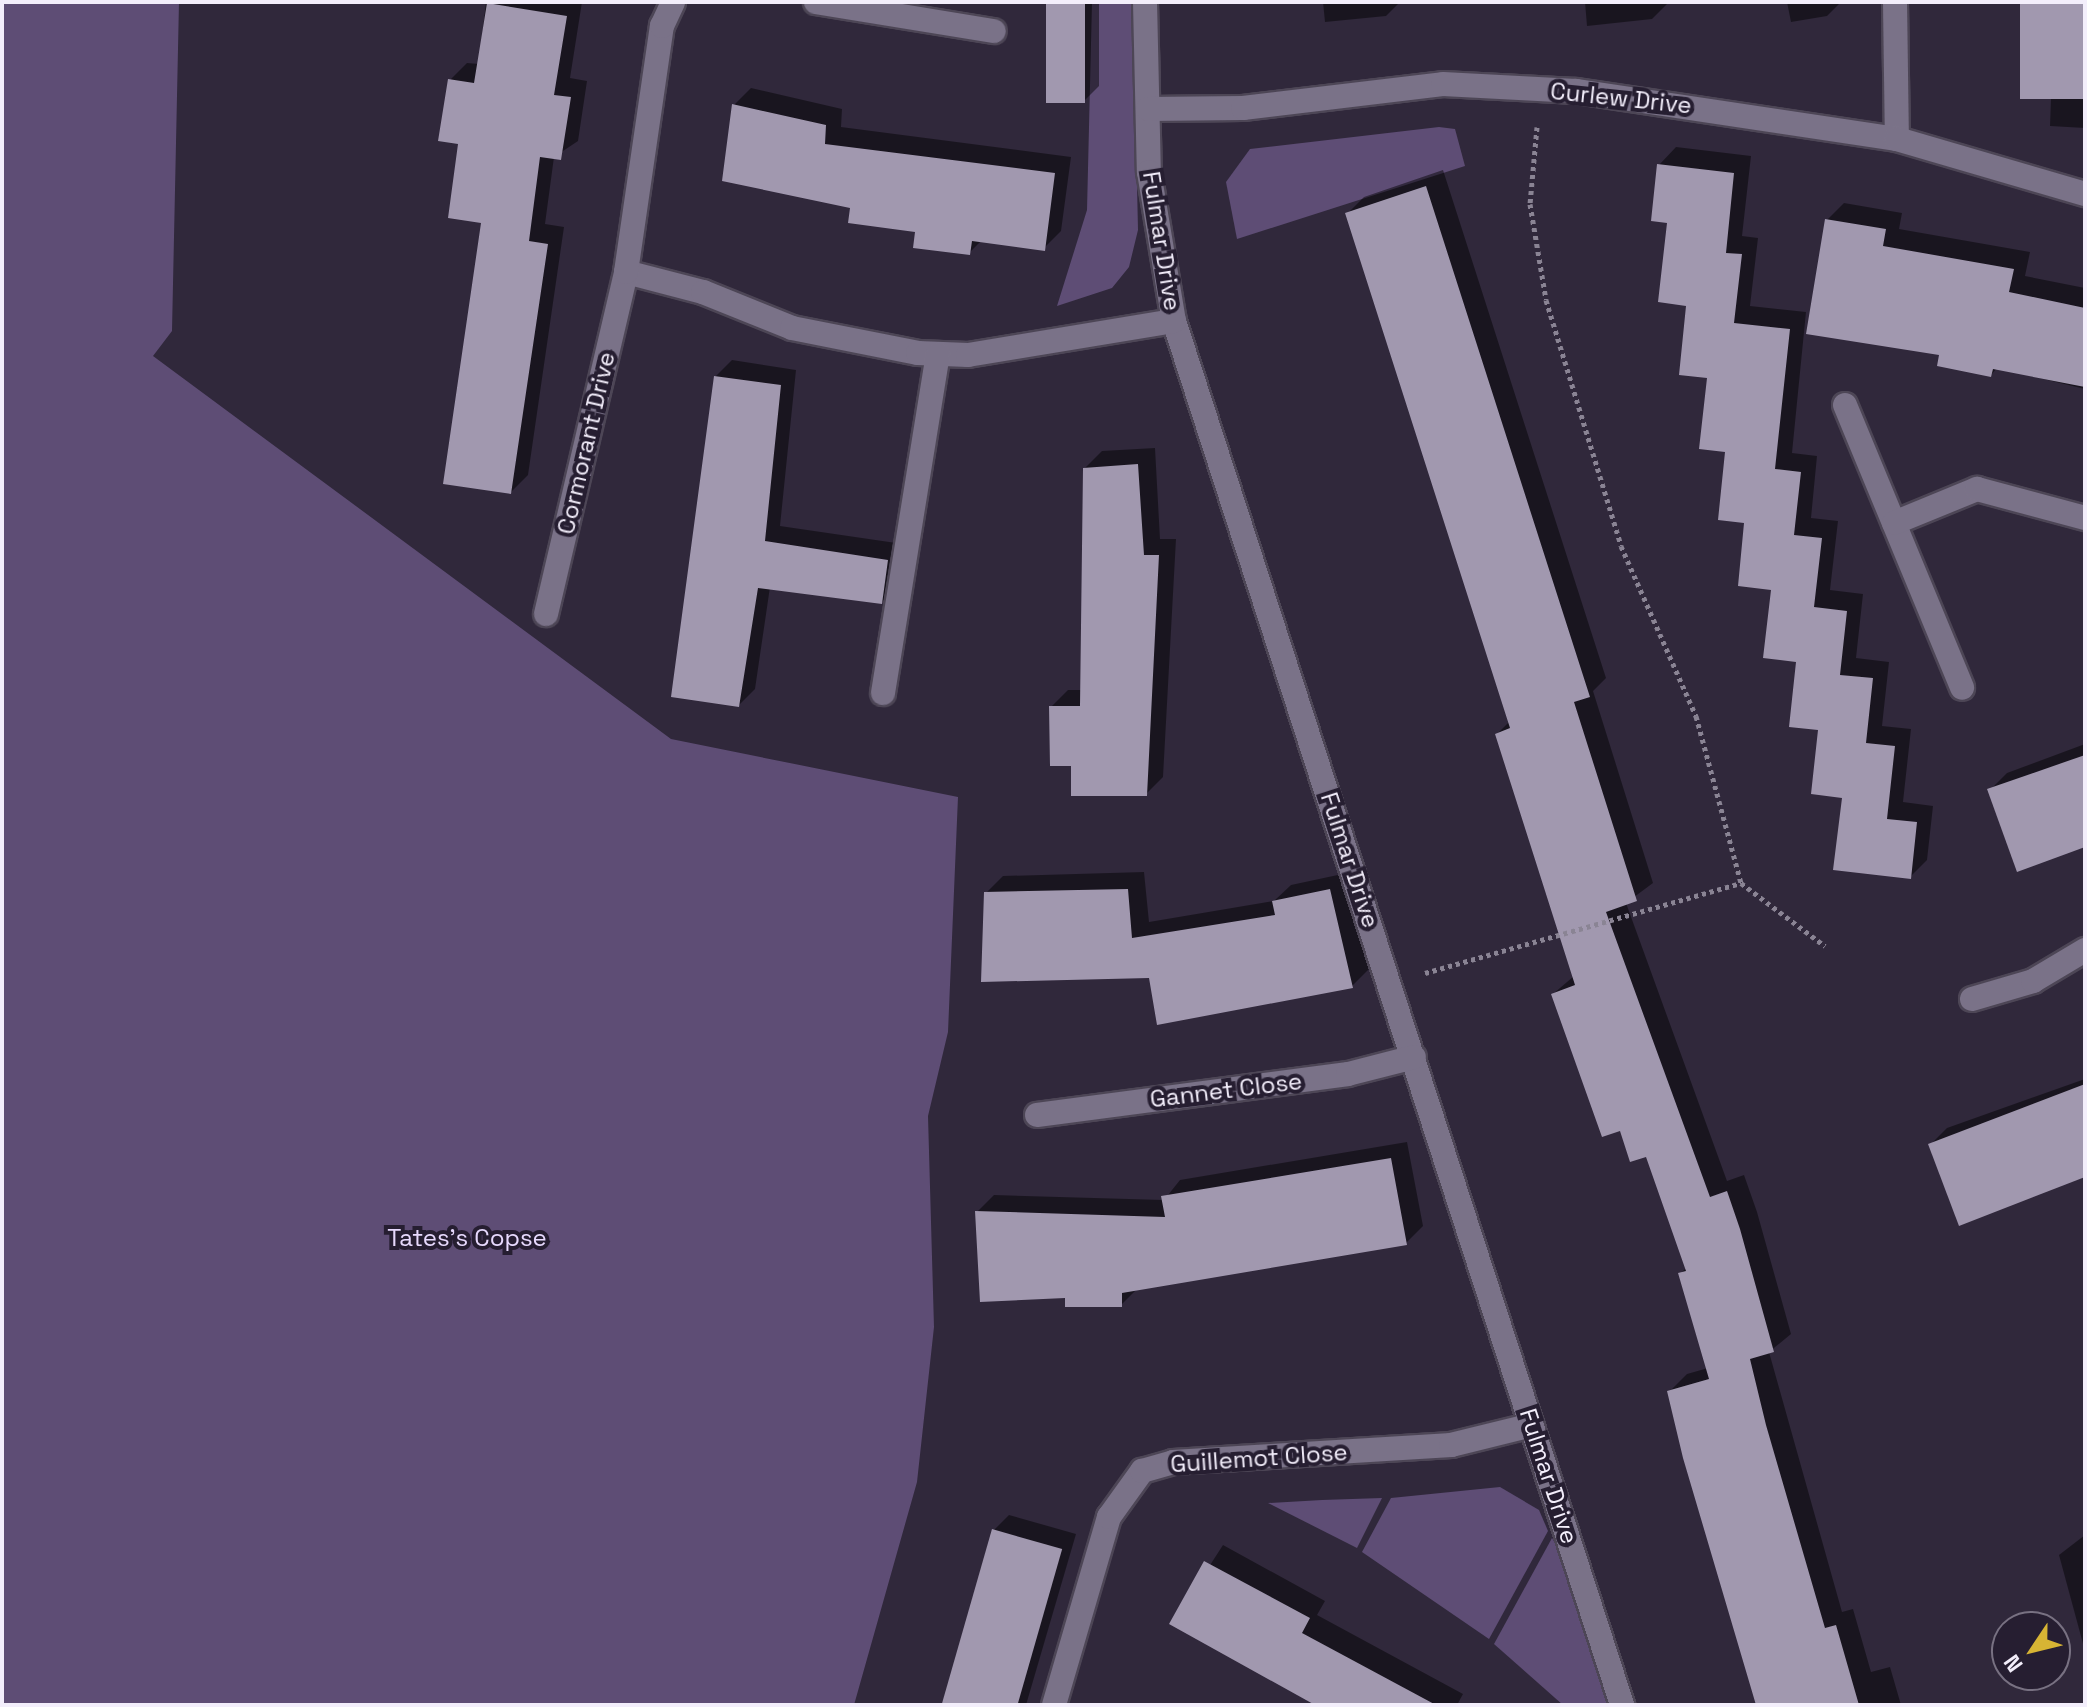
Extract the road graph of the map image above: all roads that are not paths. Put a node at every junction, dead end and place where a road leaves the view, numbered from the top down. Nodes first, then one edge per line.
1 (673, 2) edge
2 (816, 2) edge
3 (1145, 2) edge
4 (1895, 2) edge
5 (994, 31) dead end
6 (1148, 109) junction
7 (1897, 139) junction
8 (2085, 194) edge
9 (626, 272) junction
10 (1174, 321) junction
11 (938, 354) junction
12 (1845, 405) dead end
13 (2085, 518) edge
14 (1894, 523) junction
15 (546, 614) dead end
16 (1962, 688) dead end
17 (883, 693) dead end
18 (2085, 950) edge
19 (1972, 999) dead end
20 (1414, 1057) junction
21 (1037, 1115) dead end
22 (1532, 1425) junction
23 (1054, 1705) edge
24 (1622, 1705) edge

1 - 9 street, Cormorant Drive
2 - 5 street
3 - 6 street, Fulmar Drive
4 - 7 street
6 - 7 street, Curlew Drive
6 - 10 street, Fulmar Drive
7 - 8 street, Curlew Drive
9 - 11 street
9 - 15 street, Cormorant Drive
10 - 11 street
10 - 20 street, Fulmar Drive
11 - 17 street
12 - 14 street
13 - 14 street
14 - 16 street
18 - 19 street
20 - 21 street, Gannet Close
20 - 22 street, Fulmar Drive
22 - 23 street, Guillemot Close
22 - 24 street, Fulmar Drive

